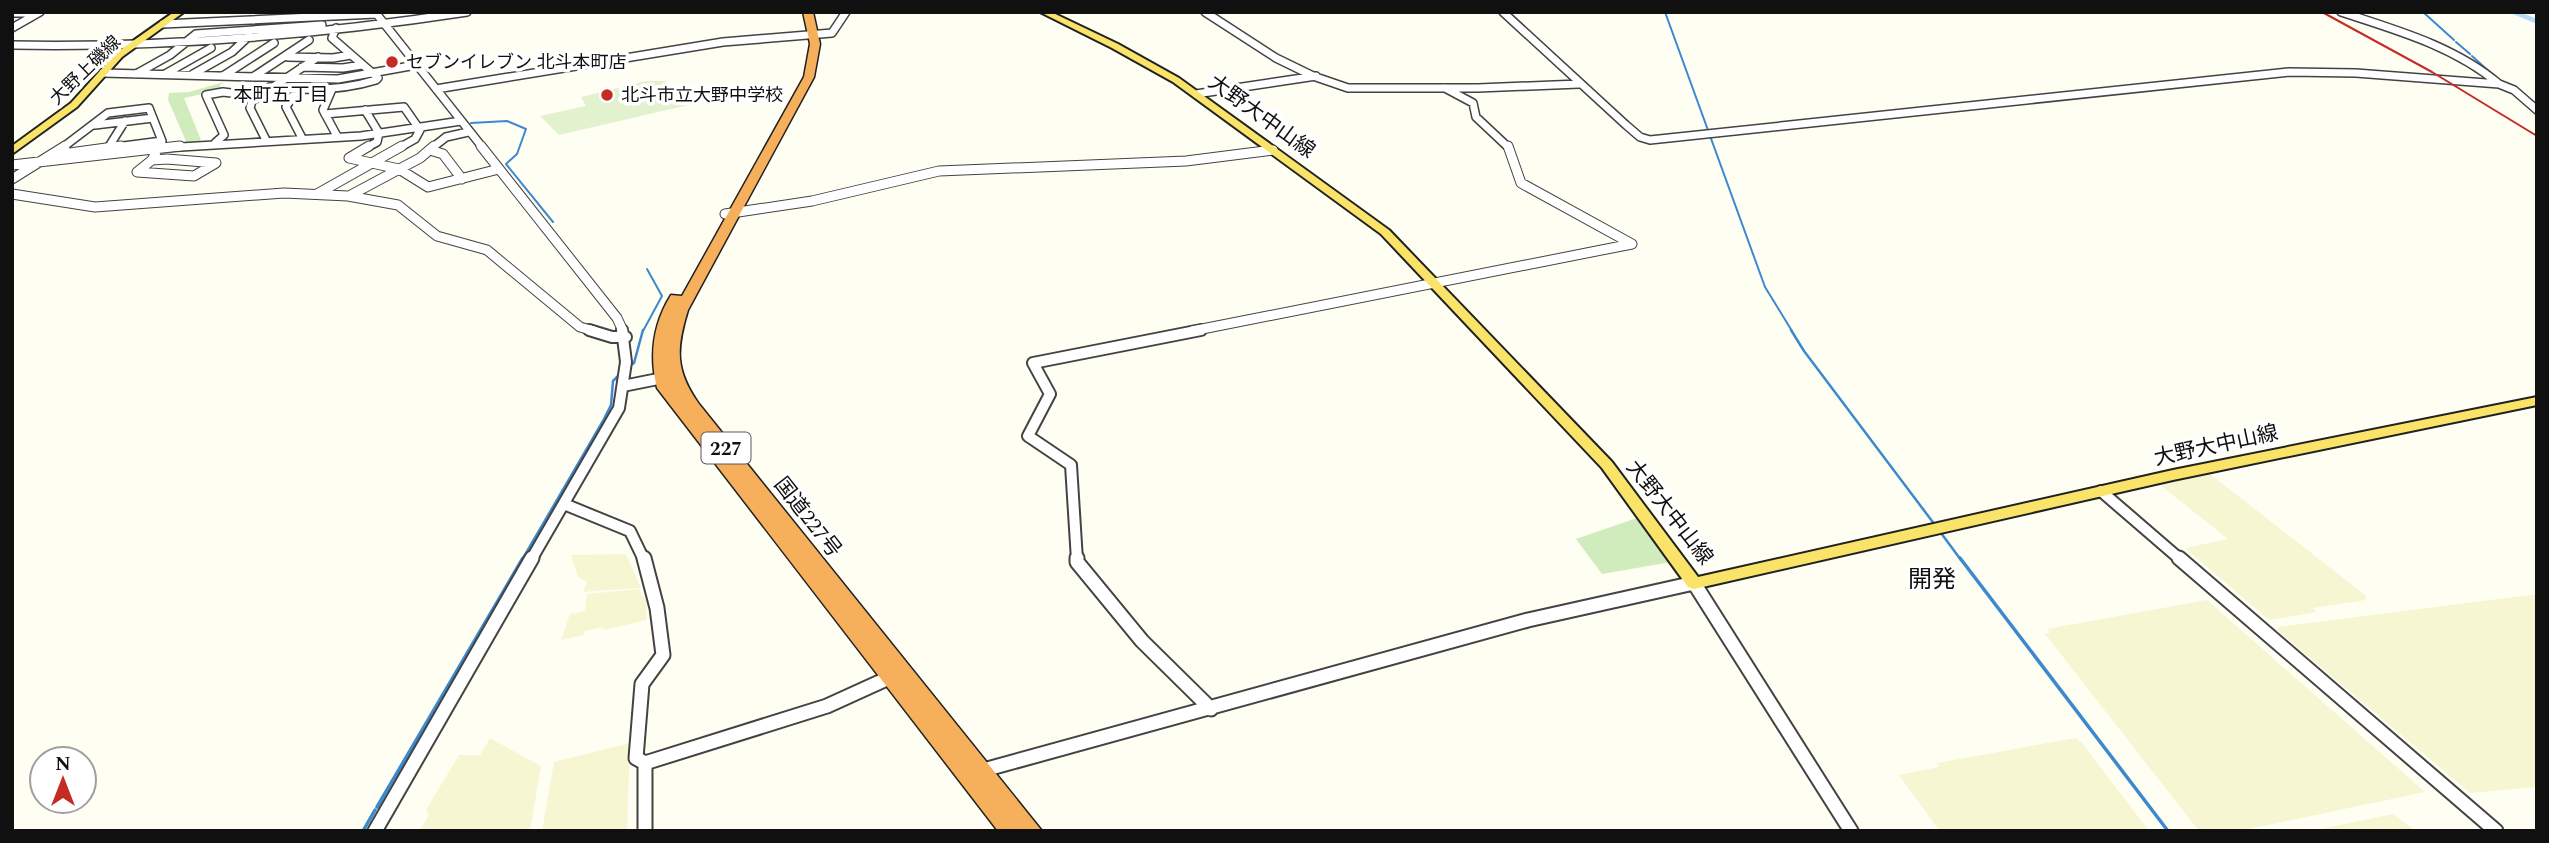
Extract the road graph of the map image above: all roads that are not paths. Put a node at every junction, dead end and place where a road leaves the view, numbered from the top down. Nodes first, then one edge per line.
1 (41, 12) edge
2 (180, 12) edge
3 (467, 12) edge
4 (798, 12) edge
5 (808, 12) edge
6 (846, 12) edge
7 (1044, 12) edge
8 (1205, 12) edge
9 (1503, 12) edge
10 (2341, 12) edge
11 (12, 13) edge
12 (375, 13) edge
13 (224, 15) dead end
14 (265, 20) junction
15 (163, 24) junction
16 (213, 24) junction
17 (385, 25) junction
18 (12, 28) edge
19 (255, 30) junction
20 (334, 35) junction
21 (810, 35) junction
22 (247, 38) junction
23 (309, 40) junction
24 (186, 43) junction
25 (274, 43) junction
26 (12, 45) edge
27 (130, 46) junction
28 (240, 46) junction
29 (211, 48) junction
30 (176, 50) junction
31 (351, 55) junction
32 (288, 57) junction
33 (318, 57) junction
34 (362, 65) junction
35 (416, 65) junction
36 (302, 67) junction
37 (103, 73) junction
38 (136, 74) junction
39 (374, 74) junction
40 (163, 75) junction
41 (191, 76) junction
42 (1316, 76) junction
43 (222, 77) junction
44 (253, 77) junction
45 (284, 78) junction
46 (1579, 84) junction
47 (2499, 84) junction
48 (270, 88) junction
49 (1446, 88) junction
50 (332, 89) junction
51 (436, 89) junction
52 (296, 91) junction
53 (1196, 94) junction
54 (256, 96) junction
55 (365, 110) junction
56 (2537, 110) edge
57 (325, 114) junction
58 (153, 118) junction
59 (125, 121) junction
60 (461, 121) junction
61 (92, 125) junction
62 (420, 130) junction
63 (468, 132) junction
64 (379, 133) junction
65 (337, 136) junction
66 (302, 138) junction
67 (266, 140) junction
68 (162, 141) junction
69 (215, 143) junction
70 (108, 148) junction
71 (158, 149) junction
72 (429, 150) junction
73 (1273, 150) junction
74 (12, 151) edge
75 (53, 155) junction
76 (152, 160) junction
77 (12, 164) edge
78 (40, 164) junction
79 (372, 164) junction
80 (399, 169) junction
81 (499, 169) junction
82 (12, 179) edge
83 (462, 179) junction
84 (12, 194) edge
85 (317, 194) junction
86 (348, 197) junction
87 (729, 214) junction
88 (1436, 284) junction
89 (626, 337) junction
90 (668, 377) junction
91 (623, 386) junction
92 (2537, 401) edge
93 (2101, 491) junction
94 (564, 504) junction
95 (1694, 583) junction
96 (897, 674) junction
97 (1210, 709) junction
98 (645, 763) junction
99 (975, 773) junction
100 (375, 831) edge
101 (645, 831) edge
102 (1011, 831) edge
103 (1031, 831) edge
104 (1851, 831) edge
105 (2496, 831) edge

1 - 11 street
1 - 18 street
2 - 15 main road, 大野上磯線
3 - 17 street
4 - 21 highway, 国道227号 / 227
5 - 21 highway, 国道227号 / 227
6 - 21 street
7 - 53 main road, 大野大中山線
8 - 42 street
9 - 46 street
10 - 47 street
12 - 14 street
12 - 17 street
13 - 16 street
14 - 16 street
14 - 19 street
15 - 16 street
15 - 27 main road, 大野上磯線
17 - 20 street
17 - 35 street
19 - 20 street
19 - 22 street
19 - 24 street
20 - 22 street
20 - 23 street
20 - 31 street
21 - 51 street
21 - 87 highway, 国道227号 / 227
22 - 24 street
22 - 28 street
23 - 25 street
23 - 32 street
24 - 27 street
24 - 30 street
25 - 28 street
25 - 43 street
26 - 27 street
27 - 37 main road, 大野上磯線
28 - 29 street
28 - 41 street
29 - 30 street
29 - 40 street
30 - 38 street
31 - 33 street
31 - 34 street
32 - 33 street
32 - 44 street
33 - 36 street
34 - 36 street
34 - 39 street
35 - 39 street
35 - 51 street
36 - 45 street
37 - 38 street
37 - 74 main road, 大野上磯線
38 - 40 street
39 - 45 street
39 - 50 street
40 - 41 street
41 - 43 street
42 - 49 street
42 - 53 street
43 - 44 street
44 - 45 street
45 - 48 street
46 - 47 street
46 - 49 street
47 - 56 street
48 - 52 street
48 - 54 street
49 - 88 street
50 - 52 street
50 - 57 street
51 - 60 street
52 - 66 street
53 - 73 main road, 大野大中山線
54 - 67 street
54 - 69 street
55 - 57 street
55 - 62 street
55 - 64 street
57 - 65 street
58 - 59 street
58 - 61 street
58 - 68 street
59 - 61 street
59 - 70 street
60 - 62 street
60 - 63 street
61 - 75 street
62 - 64 street
62 - 79 street
63 - 72 street
63 - 81 street
64 - 65 street
64 - 79 street
65 - 66 street
66 - 67 street
67 - 69 street
68 - 70 street
68 - 71 street
69 - 71 street
70 - 75 street
71 - 76 street
71 - 78 street
72 - 80 street
72 - 83 street
73 - 87 street
73 - 88 main road, 大野大中山線
75 - 78 street
76 - 76 street
77 - 78 street
78 - 82 street
79 - 80 street
79 - 85 street
80 - 83 street
80 - 86 street
81 - 83 street
81 - 89 street
84 - 85 street
85 - 86 street
86 - 89 street
87 - 90 highway, 国道227号 / 227
88 - 95 main road, 大野大中山線
88 - 97 street
89 - 91 street
90 - 91 street
90 - 96 highway, 国道227号 / 227
91 - 94 street
92 - 93 main road, 大野大中山線
93 - 95 main road, 大野大中山線
93 - 105 street
94 - 98 street
94 - 100 street
95 - 97 street
95 - 104 street
96 - 98 street
96 - 99 highway, 国道227号 / 227
97 - 99 street
98 - 101 street
99 - 102 highway, 国道227号 / 227
99 - 103 highway, 国道227号 / 227

